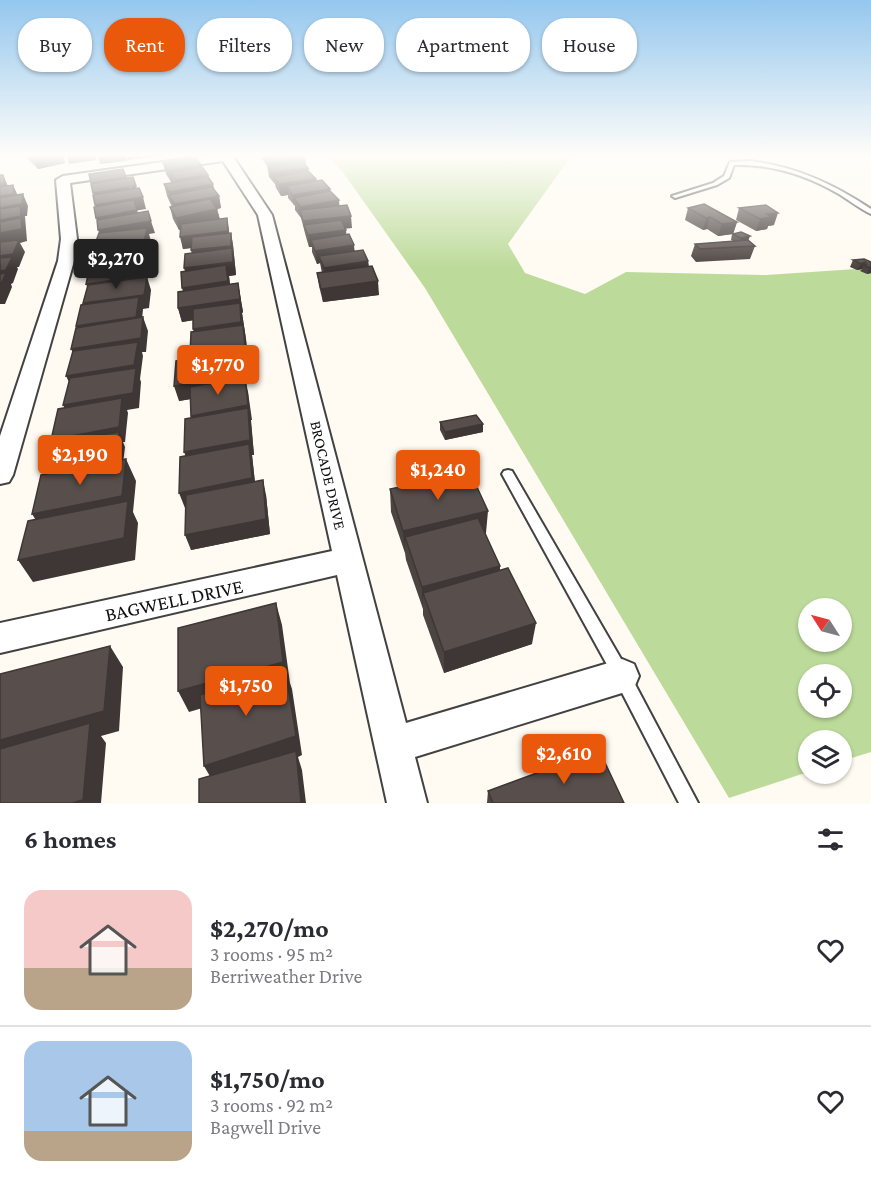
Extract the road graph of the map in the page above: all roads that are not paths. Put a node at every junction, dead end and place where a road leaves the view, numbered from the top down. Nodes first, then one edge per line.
1 (64, 193) edge
2 (252, 193) edge
3 (683, 193) edge
4 (843, 193) edge
5 (675, 196) dead end
6 (871, 212) edge
7 (8, 420) edge
8 (508, 474) dead end
9 (0, 475) edge
10 (348, 560) junction
11 (0, 638) edge
12 (622, 676) junction
13 (394, 745) junction
14 (407, 803) edge
15 (689, 803) edge

1 - 7 street
2 - 10 street, BROCADE DRIVE
3 - 5 lane
4 - 6 lane
7 - 9 street
8 - 12 lane
10 - 11 street, BAGWELL DRIVE
10 - 13 street, BROCADE DRIVE
12 - 13 street
12 - 15 lane
13 - 14 street, BROCADE DRIVE

